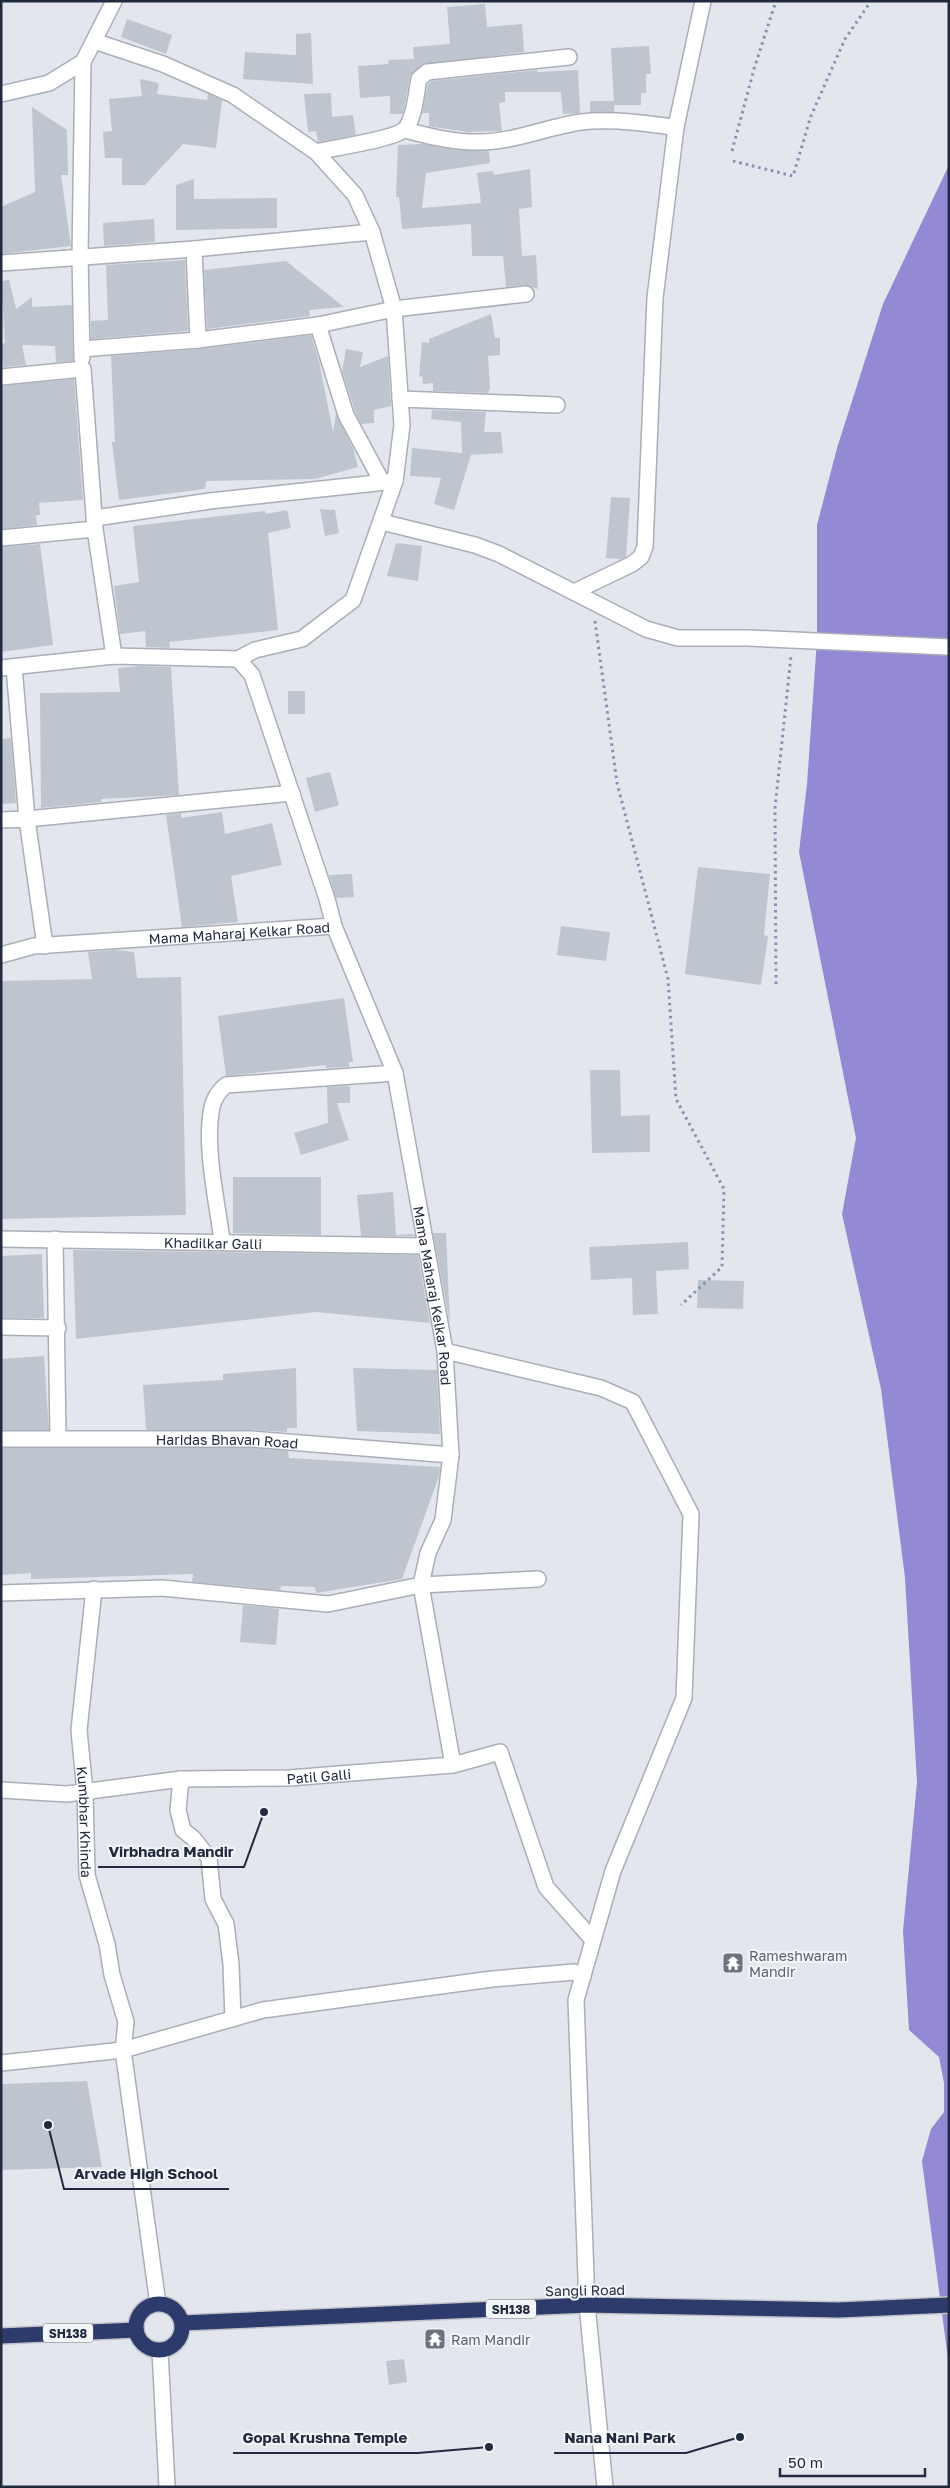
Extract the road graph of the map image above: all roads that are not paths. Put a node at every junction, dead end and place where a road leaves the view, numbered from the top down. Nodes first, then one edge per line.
1 (114, 1) edge
2 (703, 1) edge
3 (94, 41) junction
4 (569, 57) dead end
5 (83, 62) junction
6 (1, 94) edge
7 (676, 127) junction
8 (405, 130) junction
9 (316, 152) junction
10 (372, 232) junction
11 (194, 248) junction
12 (80, 256) junction
13 (1, 263) edge
14 (526, 294) dead end
15 (394, 308) junction
16 (318, 325) junction
17 (198, 340) junction
18 (82, 349) junction
19 (83, 369) junction
20 (1, 377) edge
21 (400, 399) junction
22 (557, 405) dead end
23 (389, 482) junction
24 (382, 522) junction
25 (95, 524) junction
26 (1, 538) edge
27 (574, 592) junction
28 (949, 647) edge
29 (114, 656) junction
30 (238, 659) junction
31 (8, 667) edge
32 (292, 793) junction
33 (27, 819) junction
34 (1, 820) edge
35 (334, 926) junction
36 (45, 946) junction
37 (1, 955) edge
38 (395, 1073) junction
39 (1, 1239) edge
40 (55, 1239) junction
41 (222, 1241) junction
42 (424, 1246) junction
43 (1, 1327) edge
44 (58, 1328) junction
45 (445, 1350) junction
46 (58, 1438) junction
47 (1, 1439) edge
48 (452, 1456) junction
49 (538, 1579) dead end
50 (421, 1586) junction
51 (94, 1589) junction
52 (1, 1592) edge
53 (453, 1765) junction
54 (181, 1779) junction
55 (1, 1790) edge
56 (85, 1792) junction
57 (593, 1940) junction
58 (583, 1976) junction
59 (233, 2019) junction
60 (123, 2050) junction
61 (1, 2063) edge
62 (158, 2304) junction
63 (587, 2305) junction
64 (949, 2305) edge
65 (182, 2324) junction
66 (136, 2330) junction
67 (1, 2336) edge
68 (160, 2350) junction
69 (166, 2487) edge
70 (605, 2487) edge

1 - 3 street
2 - 7 street
3 - 5 street
3 - 9 street
4 - 8 street
5 - 6 street
5 - 12 street
7 - 8 street
7 - 27 street
8 - 9 street
9 - 10 street
10 - 11 street
10 - 15 street
11 - 12 street
11 - 17 street
12 - 13 street
12 - 18 street
14 - 15 street
15 - 16 street
15 - 21 street
16 - 17 street
16 - 23 street
17 - 18 street
18 - 19 street
19 - 20 street
19 - 25 street
21 - 22 street
21 - 23 street
23 - 24 street
23 - 25 street
24 - 27 street
24 - 30 street
25 - 26 street
25 - 29 street
27 - 28 street
29 - 30 street
29 - 31 street
30 - 32 street
31 - 33 street
32 - 33 street
32 - 35 street
33 - 34 street
33 - 36 street
35 - 36 street, Mama Maharaj Kelkar Road
35 - 38 street, Mama Maharaj Kelkar Road
36 - 37 street, Mama Maharaj Kelkar Road
38 - 41 street
38 - 42 street, Mama Maharaj Kelkar Road
39 - 40 street, Khadilkar Galli
40 - 41 street, Khadilkar Galli
40 - 44 street
41 - 42 street, Khadilkar Galli
42 - 45 street, Mama Maharaj Kelkar Road
43 - 44 street
44 - 46 street
45 - 48 street, Mama Maharaj Kelkar Road
45 - 57 street
46 - 47 street, Haridas Bhavan Road
46 - 48 street, Haridas Bhavan Road
48 - 50 street, Mama Maharaj Kelkar Road
49 - 50 street
50 - 51 street
50 - 53 street
51 - 52 street
51 - 56 street, Kumbhar Khinda
53 - 54 street, Patil Galli
53 - 57 street, Patil Galli
54 - 56 street, Patil Galli
54 - 59 street
55 - 56 street, Patil Galli
56 - 60 street, Kumbhar Khinda
57 - 58 street
58 - 59 street
58 - 63 street
59 - 60 street
60 - 61 street
60 - 62 street, Kumbhar Khinda
62 - 65 highway
62 - 66 highway
63 - 64 highway, Sangli Road / SH138
63 - 65 highway, Sangli Road / SH138
63 - 70 street
65 - 68 highway
66 - 67 highway, SH138
66 - 68 highway
68 - 69 street

